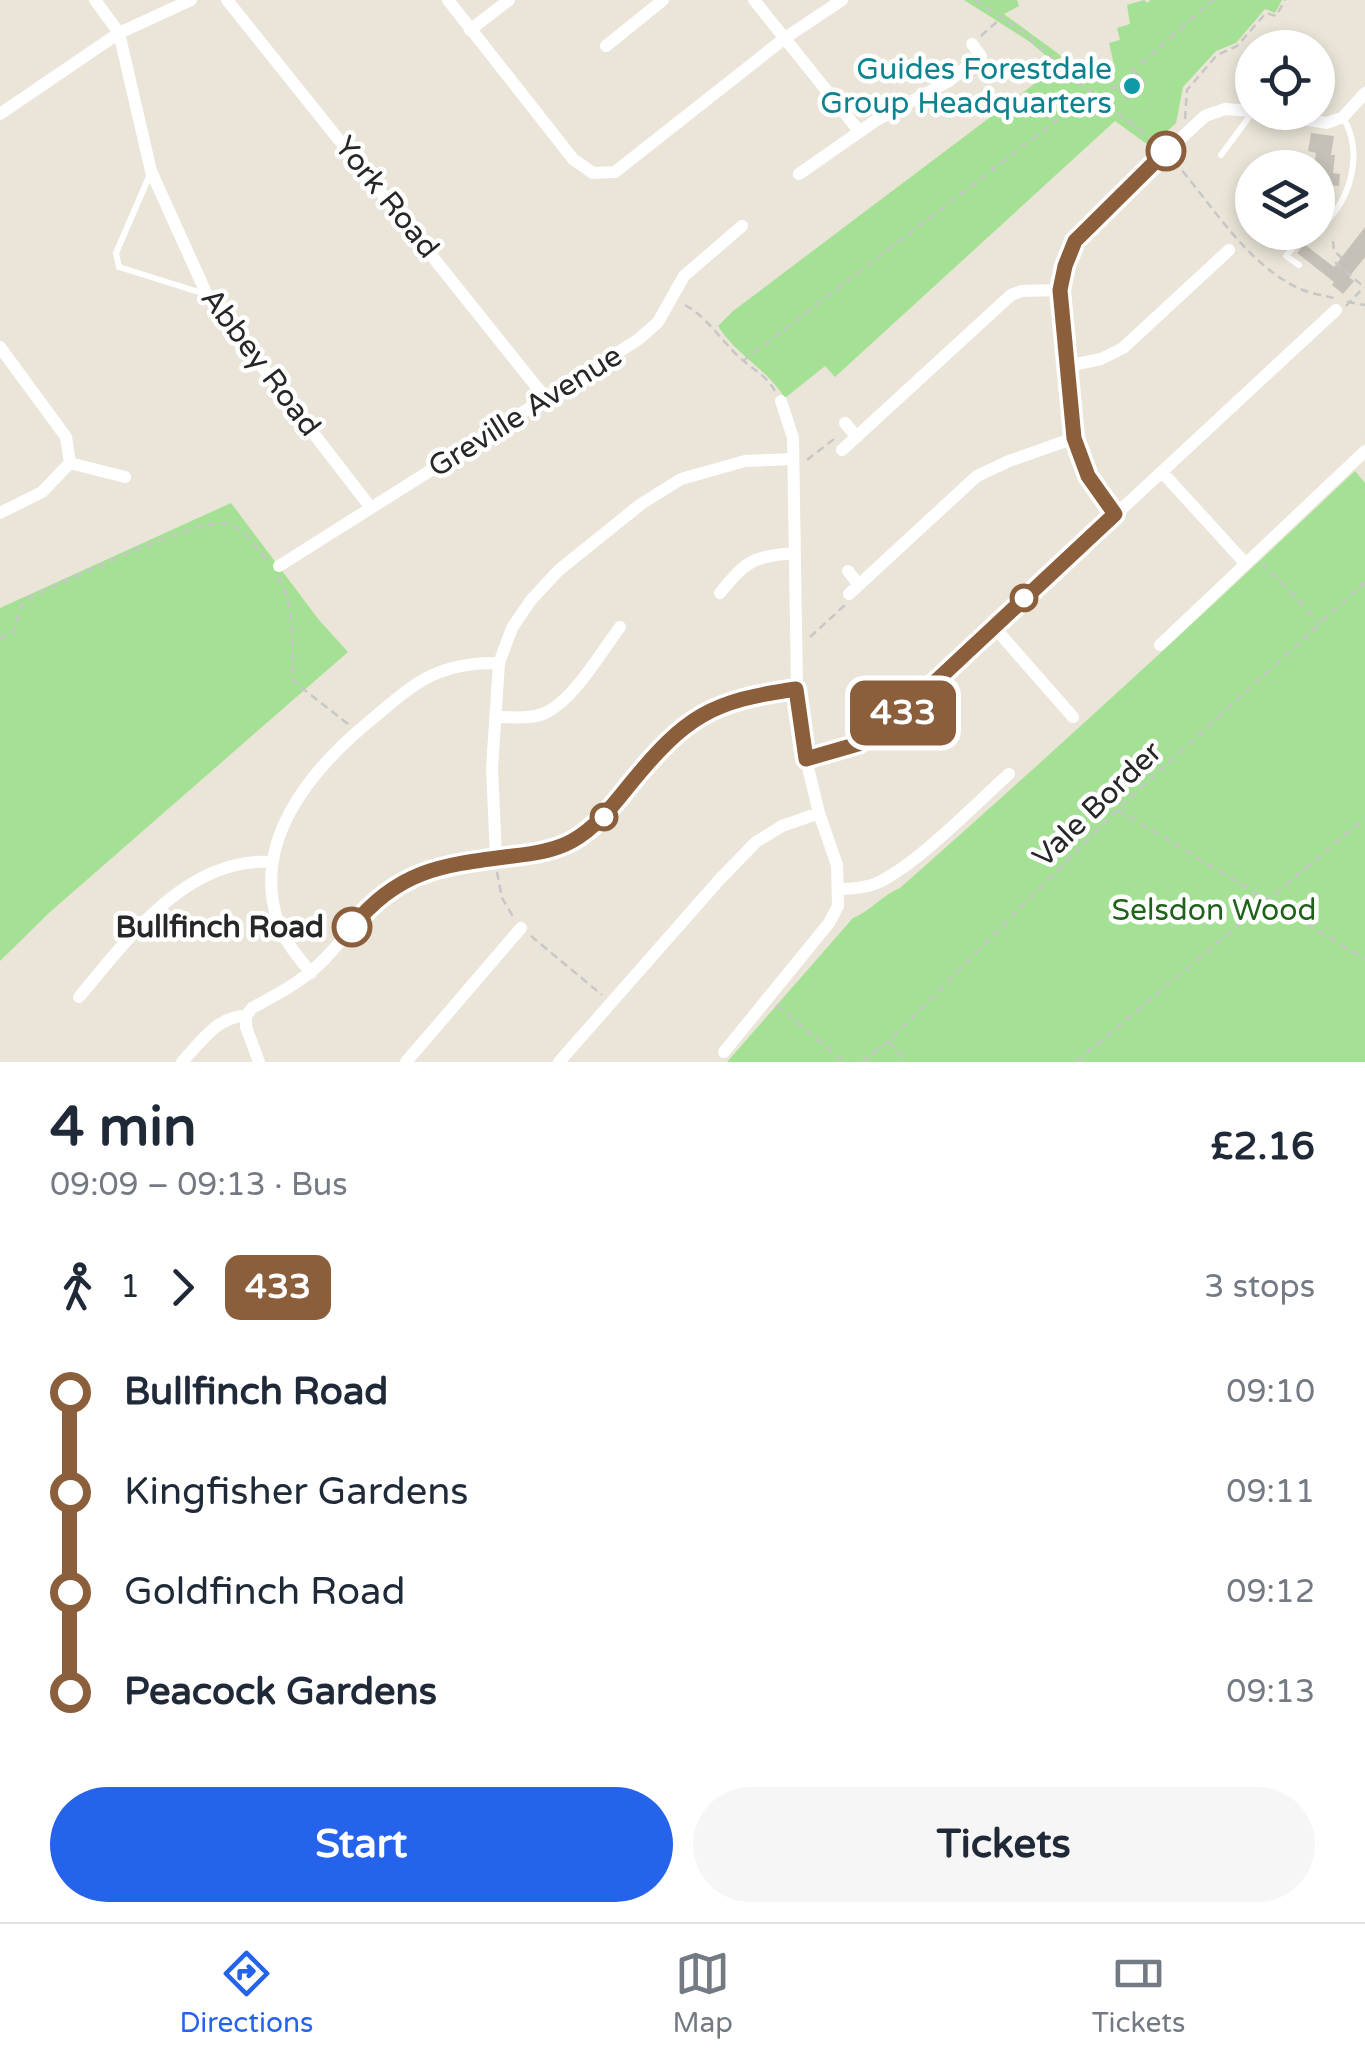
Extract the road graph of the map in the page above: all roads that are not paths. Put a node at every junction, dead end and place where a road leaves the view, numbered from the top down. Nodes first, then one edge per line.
1 (94, 0) edge
2 (191, 0) edge
3 (227, 0) edge
4 (448, 0) edge
5 (509, 0) edge
6 (663, 0) edge
7 (754, 0) edge
8 (842, 0) edge
9 (470, 30) junction
10 (119, 33) junction
11 (784, 38) junction
12 (972, 44) road end
13 (606, 46) dead end
14 (1365, 92) edge
15 (1235, 112) edge
16 (0, 114) edge
17 (1343, 117) junction
18 (1335, 119) edge
19 (1239, 130) edge
20 (860, 131) junction
21 (1221, 155) dead end
22 (151, 171) junction
23 (799, 174) dead end
24 (1335, 208) edge
25 (742, 226) dead end
26 (1229, 250) dead end
27 (1291, 250) edge
28 (1299, 265) dead end
29 (1060, 290) junction
30 (207, 295) junction
31 (1336, 310) road end
32 (0, 347) edge
33 (1067, 366) junction
34 (544, 396) junction
35 (781, 401) road end
36 (845, 422) dead end
37 (857, 437) junction
38 (1074, 438) junction
39 (842, 450) road end
40 (1365, 452) edge
41 (70, 463) junction
42 (793, 466) junction
43 (1162, 472) junction
44 (125, 477) dead end
45 (371, 508) junction
46 (0, 513) edge
47 (1115, 514) junction
48 (795, 553) junction
49 (1249, 559) junction
50 (279, 566) dead end
51 (848, 571) dead end
52 (722, 584) dead end
53 (994, 626) junction
54 (620, 627) dead end
55 (1160, 645) dead end
56 (499, 663) junction
57 (796, 689) junction
58 (495, 717) junction
59 (1073, 717) dead end
60 (806, 759) junction
61 (1009, 774) dead end
62 (819, 813) junction
63 (496, 858) junction
64 (272, 862) junction
65 (840, 888) junction
66 (518, 938) road end
67 (311, 972) junction
68 (79, 997) dead end
69 (246, 1016) junction
70 (570, 1050) junction
71 (724, 1052) dead end
72 (182, 1062) edge
73 (259, 1062) edge
74 (406, 1062) edge
75 (559, 1062) edge
76 (584, 1062) edge

1 - 10 street
2 - 10 street
3 - 34 street, York Road
4 - 9 street
5 - 9 street
6 - 13 street
7 - 11 street
8 - 11 street
9 - 11 street
10 - 16 street
10 - 22 street, Abbey Road
11 - 20 street
12 - 20 street
14 - 17 street
15 - 29 street
17 - 18 street
17 - 24 lane
19 - 21 lane
20 - 23 street
22 - 30 street, Abbey Road
22 - 30 lane
25 - 34 street, Greville Avenue
26 - 33 street
27 - 28 lane
29 - 33 street
29 - 37 street
30 - 45 street, Abbey Road
31 - 43 street
32 - 41 street
33 - 38 street
34 - 45 street, Greville Avenue
35 - 42 street
36 - 37 street
37 - 39 street
38 - 47 street
38 - 51 street
40 - 49 street
41 - 44 street
41 - 46 street
42 - 48 street
42 - 56 street
43 - 47 street
43 - 49 street
45 - 50 street, Greville Avenue
47 - 53 street
48 - 52 street
48 - 57 street
49 - 55 street
53 - 59 street
53 - 60 street
54 - 58 street
56 - 58 street
56 - 64 street
57 - 60 street
57 - 63 street
58 - 63 street
60 - 62 street
61 - 65 street
62 - 65 street
62 - 70 street
63 - 67 street
64 - 67 street
64 - 68 street
65 - 71 street
66 - 74 street
67 - 69 street
69 - 72 street
69 - 73 street
70 - 75 street
70 - 76 street

